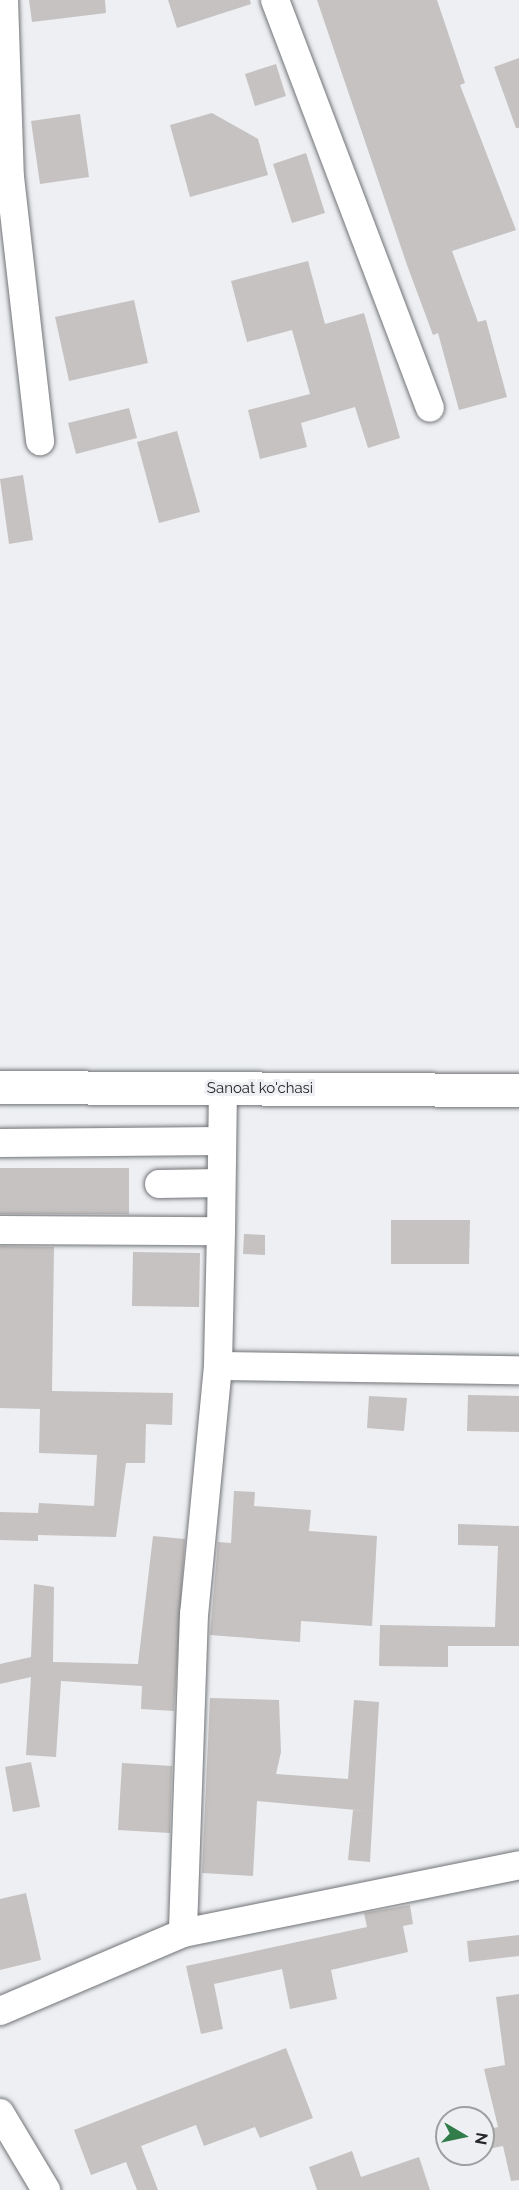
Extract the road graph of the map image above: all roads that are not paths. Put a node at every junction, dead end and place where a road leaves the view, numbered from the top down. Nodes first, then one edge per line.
1 (4, 0) edge
2 (275, 0) edge
3 (430, 407) dead end
4 (40, 441) dead end
5 (0, 1087) edge
6 (223, 1089) junction
7 (519, 1090) edge
8 (222, 1141) junction
9 (0, 1143) edge
10 (221, 1183) junction
11 (159, 1184) dead end
12 (221, 1231) junction
13 (3, 1236) edge
14 (218, 1366) junction
15 (519, 1370) edge
16 (519, 1865) edge
17 (183, 1933) junction
18 (0, 2011) edge
19 (0, 2113) edge
20 (46, 2190) edge

1 - 4 street
2 - 3 street
5 - 6 main road, Sanoat ko'chasi
6 - 7 main road, Sanoat ko'chasi
6 - 8 street
8 - 9 street
8 - 10 street
10 - 11 street
10 - 12 street
12 - 13 street
12 - 14 street
14 - 15 street
14 - 17 street
16 - 17 street
17 - 18 street
19 - 20 street

